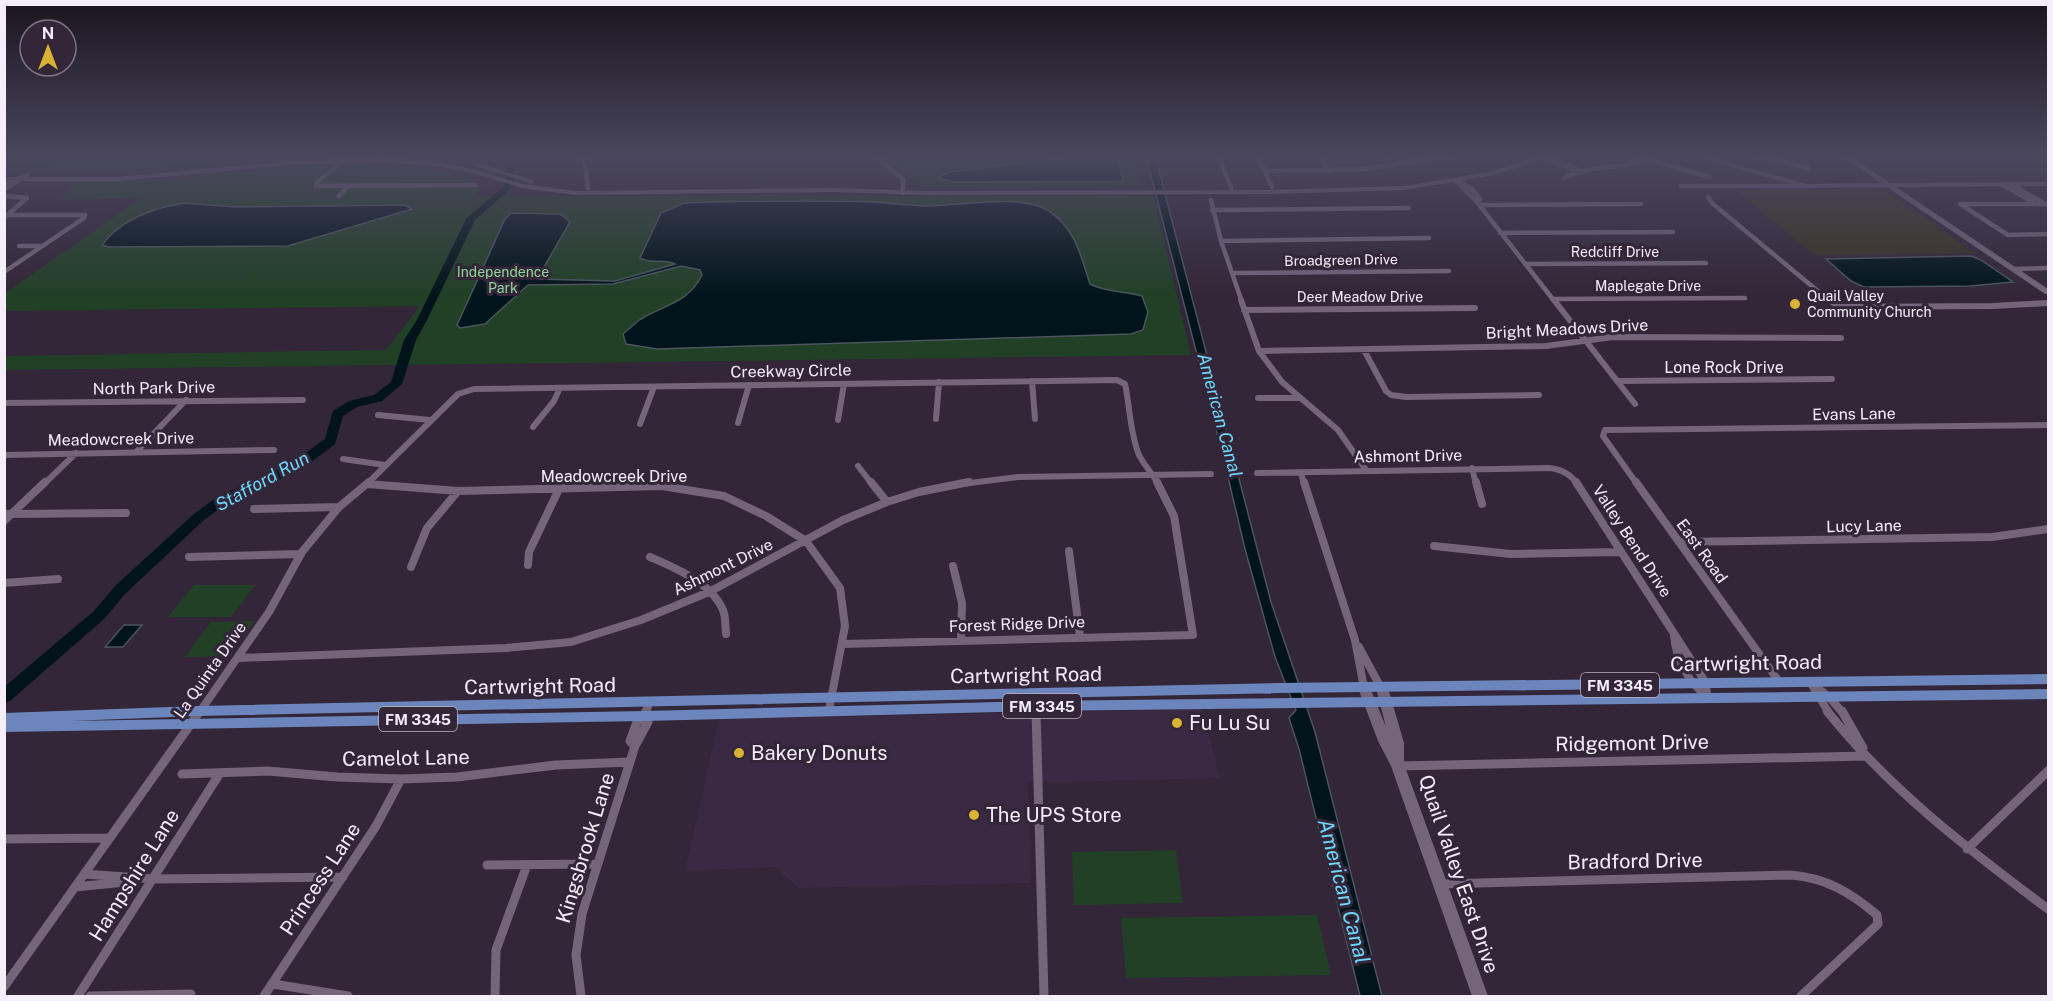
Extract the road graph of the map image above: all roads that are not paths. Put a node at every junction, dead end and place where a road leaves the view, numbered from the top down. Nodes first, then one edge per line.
1 (22, 203) edge
2 (1211, 203) edge
3 (1714, 203) edge
4 (1913, 203) edge
5 (1478, 204) joint
6 (1641, 204) dead end
7 (2035, 204) joint
8 (2046, 204) edge
9 (1409, 208) dead end
10 (1212, 210) junction
11 (7, 217) edge
12 (1673, 232) dead end
13 (1500, 233) junction
14 (2049, 234) edge
15 (1429, 238) dead end
16 (1221, 241) junction
17 (19, 246) dead end
18 (42, 246) junction
19 (1706, 263) dead end
20 (1525, 264) junction
21 (2049, 268) edge
22 (2014, 269) junction
23 (1449, 271) dead end
24 (4, 272) edge
25 (1232, 273) junction
26 (2049, 292) edge
27 (1552, 298) junction
28 (1745, 298) dead end
29 (2049, 303) edge
30 (1475, 308) dead end
31 (1245, 309) junction
32 (1841, 338) dead end
33 (1584, 340) junction
34 (1364, 350) junction
35 (1259, 351) junction
36 (1832, 380) dead end
37 (1032, 381) junction
38 (1617, 381) junction
39 (939, 382) junction
40 (844, 384) junction
41 (749, 385) junction
42 (654, 387) junction
43 (560, 388) junction
44 (462, 391) joint
45 (1539, 395) dead end
46 (1258, 398) dead end
47 (1299, 398) junction
48 (186, 400) junction
49 (303, 400) dead end
50 (4, 403) edge
51 (1635, 404) dead end
52 (378, 414) dead end
53 (936, 418) dead end
54 (1035, 419) dead end
55 (430, 420) junction
56 (838, 420) dead end
57 (738, 423) dead end
58 (639, 424) dead end
59 (2049, 425) edge
60 (533, 427) dead end
61 (1603, 436) joint
62 (274, 450) dead end
63 (136, 452) junction
64 (76, 453) junction
65 (4, 454) edge
66 (343, 459) dead end
67 (385, 465) junction
68 (858, 466) dead end
69 (1472, 468) junction
70 (1560, 469) joint
71 (1366, 470) junction
72 (1301, 472) junction
73 (1257, 473) dead end
74 (1154, 474) junction
75 (1211, 474) dead end
76 (367, 484) junction
77 (559, 489) junction
78 (458, 491) junction
79 (887, 502) junction
80 (1482, 504) dead end
81 (339, 507) junction
82 (254, 509) dead end
83 (126, 513) dead end
84 (8, 514) edge
85 (4, 521) edge
86 (2049, 529) edge
87 (806, 541) junction
88 (1679, 542) junction
89 (1434, 546) dead end
90 (1069, 551) dead end
91 (1620, 552) junction
92 (300, 554) junction
93 (189, 557) dead end
94 (650, 557) dead end
95 (528, 565) dead end
96 (953, 566) dead end
97 (411, 567) dead end
98 (58, 579) dead end
99 (4, 583) edge
100 (709, 592) junction
101 (726, 634) dead end
102 (1674, 635) junction
103 (1080, 637) junction
104 (961, 640) junction
105 (1355, 640) junction
106 (843, 644) junction
107 (238, 658) junction
108 (2049, 679) edge
109 (1780, 682) junction
110 (1810, 682) junction
111 (1689, 683) junction
112 (1706, 683) junction
113 (1529, 686) junction
114 (1364, 688) junction
115 (1382, 688) junction
116 (2049, 694) edge
117 (1816, 696) junction
118 (1830, 696) junction
119 (1707, 698) junction
120 (1036, 700) junction
121 (1536, 700) junction
122 (1368, 702) junction
123 (1386, 702) junction
124 (830, 704) junction
125 (647, 710) junction
126 (195, 717) junction
127 (4, 718) edge
128 (30, 722) junction
129 (4, 727) edge
130 (1866, 756) junction
131 (630, 762) junction
132 (1398, 766) junction
133 (2049, 771) edge
134 (220, 773) junction
135 (182, 774) dead end
136 (401, 778) junction
137 (108, 838) junction
138 (4, 839) edge
139 (1967, 849) junction
140 (596, 864) junction
141 (487, 865) dead end
142 (527, 865) junction
143 (84, 874) junction
144 (342, 877) junction
145 (154, 879) junction
146 (1441, 884) junction
147 (75, 887) junction
148 (2049, 909) edge
149 (273, 984) junction
150 (4, 987) edge
151 (191, 994) dead end
152 (78, 996) edge
153 (90, 996) edge
154 (264, 996) edge
155 (348, 996) edge
156 (494, 996) edge
157 (580, 996) edge
158 (1044, 996) edge
159 (1480, 996) edge
160 (1801, 996) edge

1 - 11 street
2 - 10 street
3 - 29 street
4 - 22 main road
5 - 6 street
5 - 13 street
7 - 8 street
7 - 14 street
9 - 10 street
10 - 16 street
11 - 18 street
12 - 13 street
13 - 20 street
15 - 16 street
16 - 25 street
17 - 18 street
18 - 24 street
19 - 20 street, Redcliff Drive
20 - 27 street
21 - 22 street
22 - 26 main road
23 - 25 street, Broadgreen Drive
25 - 31 street
27 - 28 street, Maplegate Drive
27 - 33 street
30 - 31 street, Deer Meadow Drive
31 - 35 street
32 - 33 street, Bright Meadows Drive
33 - 34 street, Bright Meadows Drive
33 - 38 street
34 - 35 street, Bright Meadows Drive
34 - 45 street
35 - 47 street
36 - 38 street, Lone Rock Drive
37 - 39 street, Creekway Circle
37 - 54 street
37 - 74 street, Creekway Circle
38 - 51 street
39 - 40 street, Creekway Circle
39 - 53 street
40 - 41 street, Creekway Circle
40 - 56 street
41 - 42 street, Creekway Circle
41 - 57 street
42 - 43 street, Creekway Circle
42 - 58 street
43 - 44 street, Creekway Circle
43 - 60 street
44 - 55 street, La Quinta Drive
46 - 47 street
47 - 71 street
48 - 49 street, North Park Drive
48 - 50 street, North Park Drive
48 - 63 street
52 - 55 street
55 - 67 street, La Quinta Drive
59 - 61 street, Evans Lane
61 - 88 street, East Road
62 - 63 street, Meadowcreek Drive
63 - 64 street, Meadowcreek Drive
64 - 65 street, Meadowcreek Drive
64 - 84 street
66 - 67 street
67 - 76 street, La Quinta Drive
68 - 79 street
69 - 70 street, Ashmont Drive
69 - 71 street, Ashmont Drive
69 - 80 street
70 - 91 street, Valley Bend Drive
71 - 72 street, Ashmont Drive
72 - 73 street, Ashmont Drive
72 - 105 street, Quail Valley East Drive
74 - 75 street, Ashmont Drive
74 - 79 street, Ashmont Drive
74 - 103 street, Forest Ridge Drive
76 - 78 street, Meadowcreek Drive
76 - 81 street, La Quinta Drive
77 - 78 street, Meadowcreek Drive
77 - 87 street, Meadowcreek Drive
77 - 95 street
78 - 97 street
79 - 87 street, Ashmont Drive
81 - 82 street
81 - 92 street, La Quinta Drive
83 - 84 street
84 - 85 street
86 - 88 street, Lucy Lane
87 - 100 street, Ashmont Drive
87 - 106 street, Meadowcreek Drive
88 - 109 street, East Road
89 - 91 street
90 - 103 street
91 - 102 street, Valley Bend Drive
92 - 93 street
92 - 107 street, La Quinta Drive
94 - 100 street
96 - 104 street
98 - 99 street
100 - 101 street
100 - 107 street, Ashmont Drive
102 - 111 street, Valley Bend Drive
102 - 112 street, Valley Bend Drive
103 - 104 street, Forest Ridge Drive
104 - 106 street, Forest Ridge Drive
105 - 114 street, Quail Valley East Drive
105 - 115 street, Quail Valley East Drive
106 - 124 street, Meadowcreek Drive
107 - 126 street, La Quinta Drive
108 - 110 main road, Cartwright Road / FM 3345
109 - 110 main road, Cartwright Road / FM 3345
109 - 112 main road, Cartwright Road / FM 3345
110 - 117 street
110 - 118 street
111 - 112 main road, Cartwright Road / FM 3345
111 - 113 main road, Cartwright Road / FM 3345
111 - 119 street, Valley Bend Drive
112 - 119 street, Valley Bend Drive
113 - 115 main road, Cartwright Road / FM 3345
113 - 121 main road
114 - 115 main road, Cartwright Road / FM 3345
114 - 120 main road, Cartwright Road / FM 3345
114 - 122 main road, Quail Valley East Drive
115 - 123 main road, Quail Valley East Drive
116 - 118 main road, Cartwright Road / FM 3345
117 - 118 main road, Cartwright Road / FM 3345
117 - 119 main road, Cartwright Road / FM 3345
117 - 130 street
118 - 130 street
119 - 121 main road, Cartwright Road / FM 3345
120 - 122 main road, Cartwright Road / FM 3345
120 - 124 main road, Cartwright Road / FM 3345
120 - 158 street
121 - 123 main road, Cartwright Road / FM 3345
122 - 123 main road, Cartwright Road / FM 3345
122 - 132 main road, Quail Valley East Drive
123 - 132 main road, Quail Valley East Drive
124 - 125 main road, Cartwright Road / FM 3345
125 - 126 main road, Cartwright Road / FM 3345
125 - 131 street, Kingsbrook Lane
126 - 128 main road, Cartwright Road / FM 3345
126 - 137 street, La Quinta Drive
127 - 128 main road, Cartwright Road / FM 3345
128 - 129 main road, Cartwright Road / FM 3345
130 - 132 street, Ridgemont Drive
130 - 139 street
131 - 136 street, Camelot Lane
131 - 140 street, Kingsbrook Lane
132 - 146 main road, Quail Valley East Drive
133 - 139 street
134 - 135 street, Camelot Lane
134 - 136 street, Camelot Lane
134 - 145 street, Hampshire Lane
136 - 144 street, Princess Lane
137 - 138 street
137 - 143 street, La Quinta Drive
139 - 148 street
140 - 142 street
140 - 157 street, Kingsbrook Lane
141 - 142 street
142 - 156 street
143 - 145 street
143 - 147 street, La Quinta Drive
144 - 145 street
144 - 149 street, Princess Lane
145 - 147 street
145 - 152 street, Hampshire Lane
146 - 159 main road, Quail Valley East Drive
146 - 160 street, Bradford Drive
147 - 150 street, La Quinta Drive
149 - 154 street, Princess Lane
149 - 155 street
151 - 153 street

